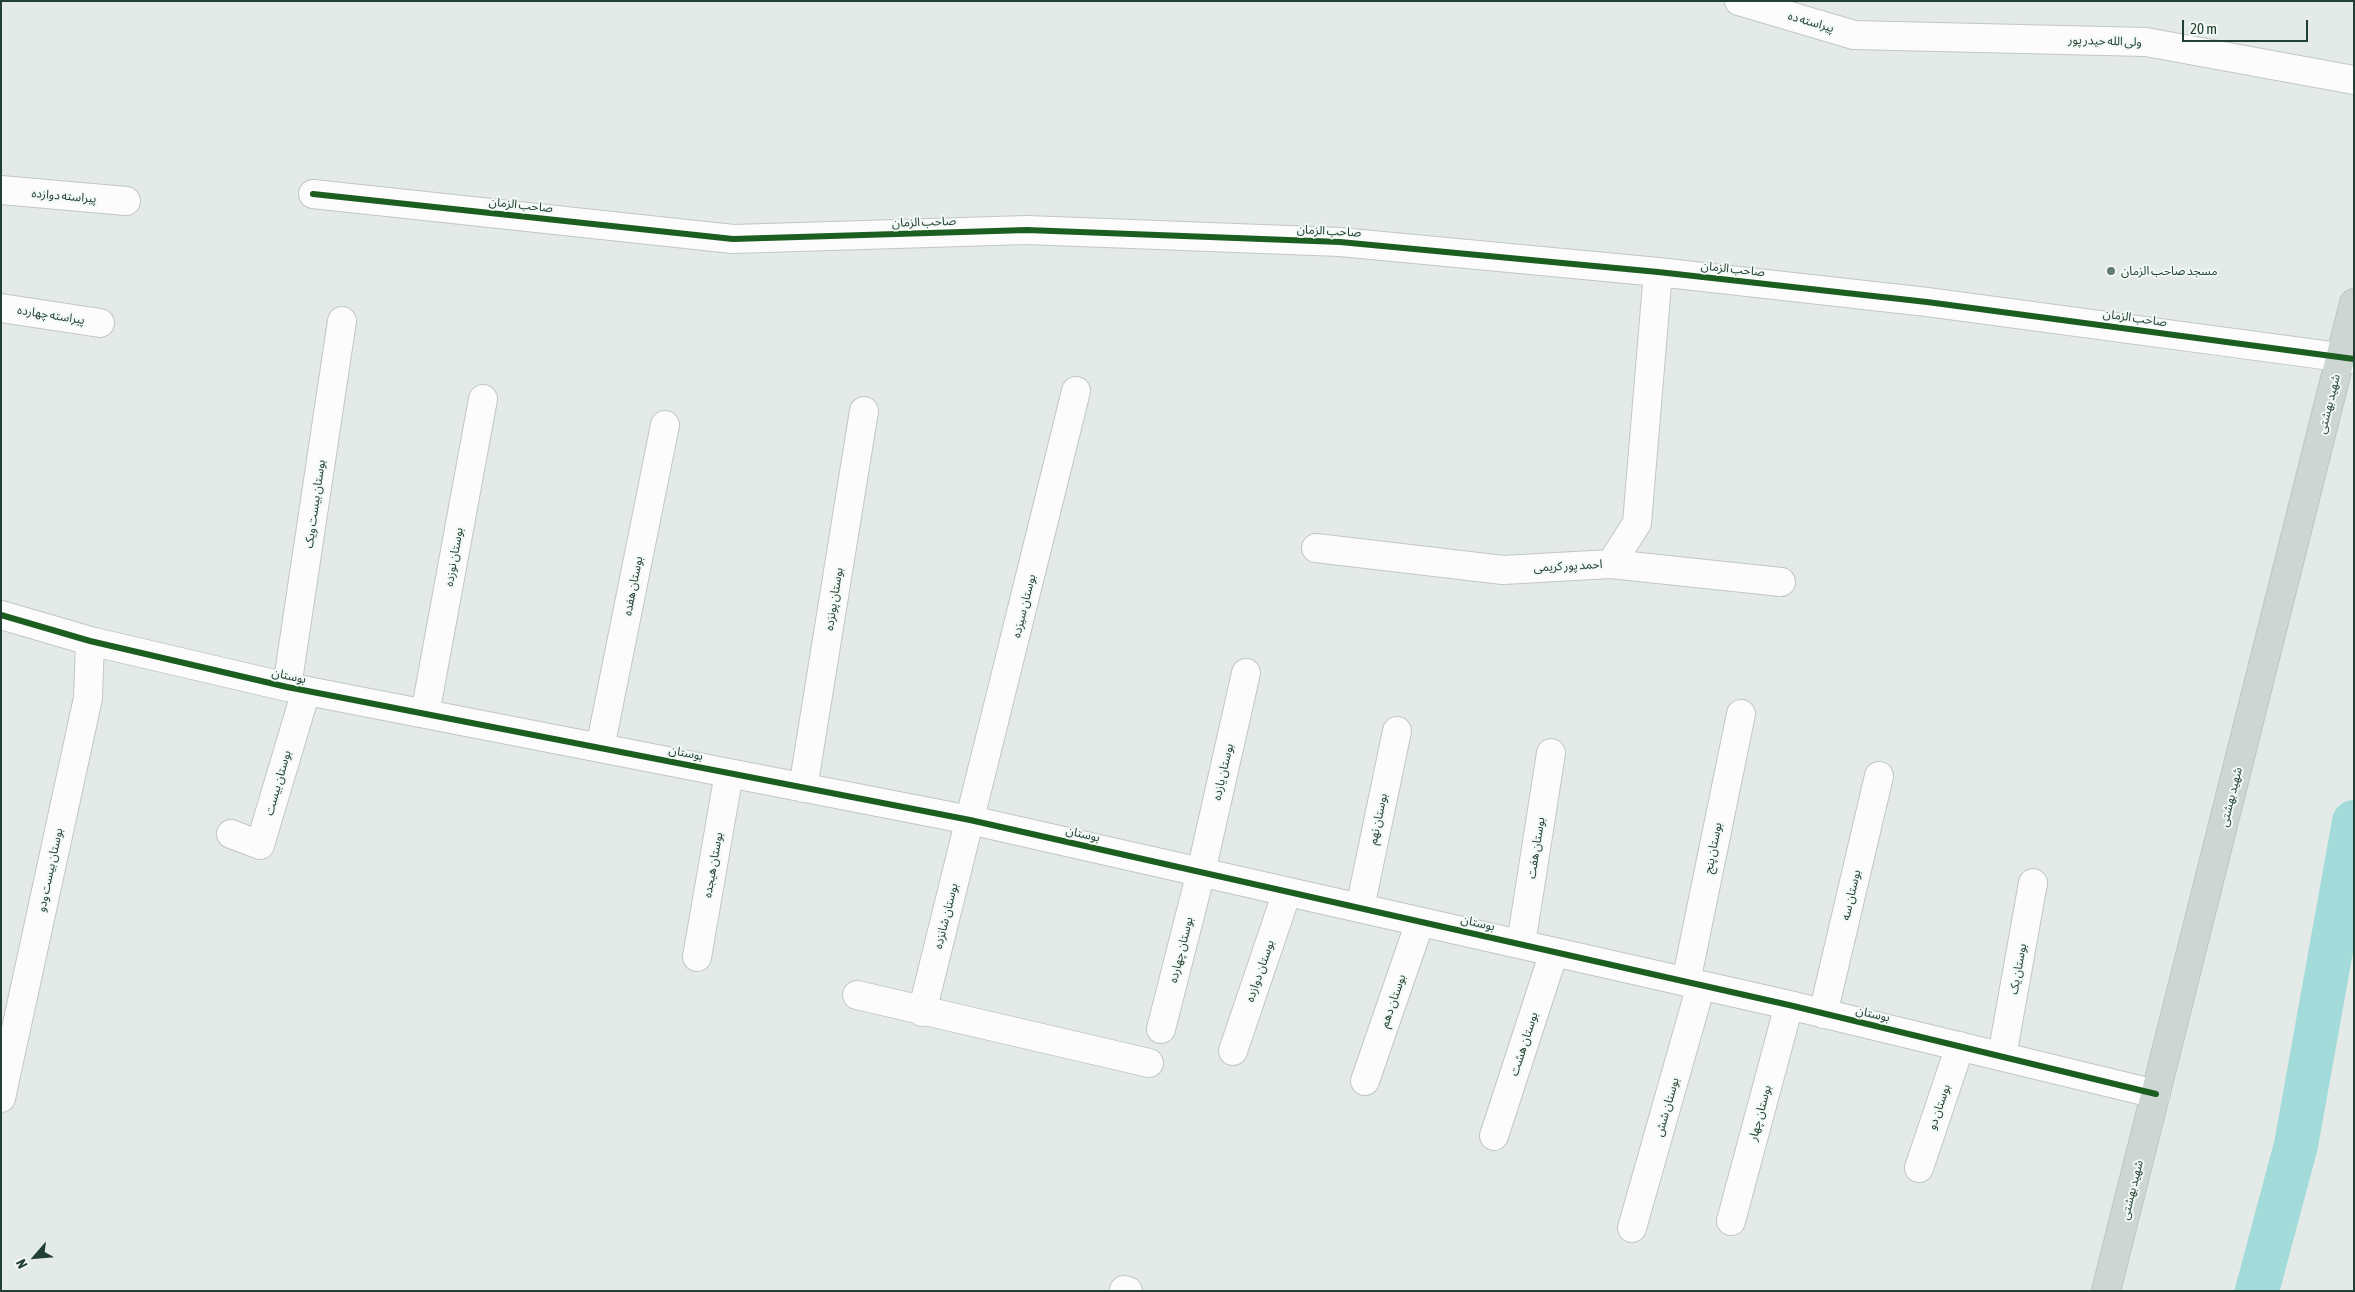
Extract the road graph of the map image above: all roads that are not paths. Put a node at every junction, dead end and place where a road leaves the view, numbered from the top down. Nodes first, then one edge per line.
1 (1739, 1) edge
2 (1854, 35) joint
3 (2354, 80) edge
4 (1, 190) edge
5 (313, 194) dead end
6 (126, 202) dead end
7 (1658, 272) junction
8 (2354, 303) edge
9 (1, 308) edge
10 (342, 321) dead end
11 (100, 323) dead end
12 (2347, 358) edge
13 (1076, 391) dead end
14 (483, 399) dead end
15 (864, 411) dead end
16 (665, 425) dead end
17 (1316, 548) dead end
18 (1611, 564) junction
19 (1781, 582) dead end
20 (1, 615) edge
21 (90, 641) junction
22 (1246, 673) dead end
23 (296, 689) junction
24 (425, 714) junction
25 (1740, 714) dead end
26 (1397, 731) dead end
27 (600, 748) junction
28 (1551, 753) dead end
29 (728, 773) junction
30 (1879, 776) dead end
31 (803, 788) junction
32 (970, 820) junction
33 (231, 834) dead end
34 (1201, 872) junction
35 (2033, 883) dead end
36 (1287, 892) junction
37 (1360, 908) junction
38 (1420, 922) junction
39 (1521, 944) junction
40 (1554, 952) junction
41 (697, 958) dead end
42 (1694, 984) junction
43 (857, 995) dead end
44 (1789, 1005) junction
45 (922, 1012) junction
46 (1823, 1014) junction
47 (1161, 1029) dead end
48 (1960, 1046) junction
49 (1233, 1051) dead end
50 (2002, 1056) junction
51 (1149, 1063) dead end
52 (1365, 1081) dead end
53 (2156, 1094) junction
54 (1, 1098) edge
55 (1494, 1136) dead end
56 (1919, 1168) dead end
57 (1731, 1221) dead end
58 (1632, 1228) dead end
59 (2106, 1291) edge

1 - 2 street, پیراسته ده
2 - 3 street, ولی الله حیدر پور
4 - 6 street, پیراسته دوازده
5 - 7 street, صاحب الزمان
7 - 12 street, صاحب الزمان
7 - 18 street, احمد پور کریمی
8 - 12 main road, شهید بهشتی
9 - 11 street, پیراسته چهارده
10 - 23 street, بوستان بیست ویک
12 - 53 main road, شهید بهشتی
13 - 32 street, بوستان سیزده
14 - 24 street, بوستان نوزده
15 - 31 street, بوستان پونزده
16 - 27 street, بوستان هفده
17 - 18 street, احمد پور کریمی
18 - 19 street
20 - 21 street, بوستان
21 - 23 street, بوستان
21 - 54 street, بوستان بیست ودو
22 - 34 street, بوستان یازده
23 - 24 street, بوستان
23 - 33 street, بوستان بیست
24 - 27 street, بوستان
25 - 42 street, بوستان پنج
26 - 37 street, بوستان نهم
27 - 29 street, بوستان
28 - 39 street, بوستان هفت
29 - 31 street, بوستان
29 - 41 street, بوستان هیجده
30 - 46 street, بوستان سه
31 - 32 street, بوستان
32 - 34 street, بوستان
32 - 45 street, بوستان شانزده
34 - 36 street, بوستان
34 - 47 street, بوستان چهارده
35 - 50 street, بوستان یک
36 - 37 street, بوستان
36 - 49 street, بوستان دوازده
37 - 38 street, بوستان
38 - 39 street, بوستان
38 - 52 street, بوستان دهم
39 - 40 street, بوستان
40 - 42 street, بوستان
40 - 55 street, بوستان هشت
42 - 44 street, بوستان
42 - 58 street, بوستان شش
43 - 45 street
44 - 46 street, بوستان
44 - 57 street, بوستان چهار
45 - 51 street
46 - 48 street, بوستان
48 - 50 street, بوستان
48 - 56 street, بوستان دو
50 - 53 street, بوستان
53 - 59 main road, شهید بهشتی

